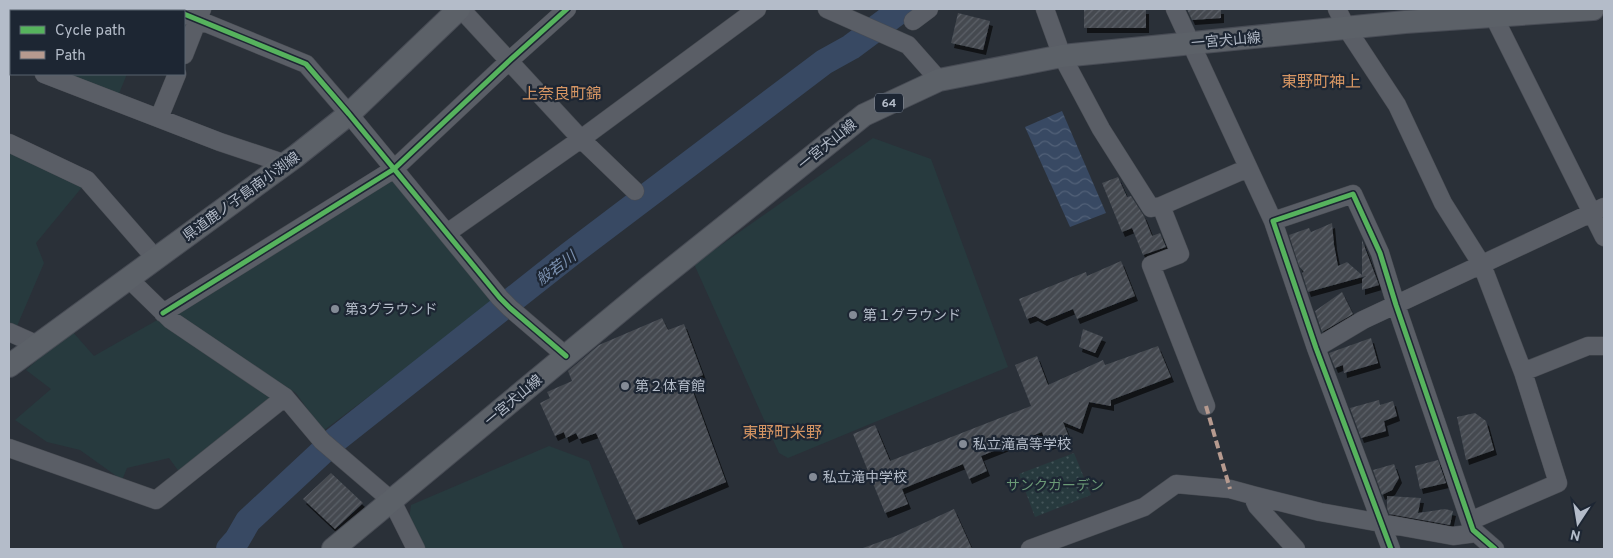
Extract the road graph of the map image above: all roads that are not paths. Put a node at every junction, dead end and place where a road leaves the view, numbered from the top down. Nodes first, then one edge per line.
1 (460, 9) edge
2 (567, 9) edge
3 (757, 9) edge
4 (827, 9) edge
5 (929, 9) edge
6 (1045, 9) edge
7 (1175, 9) edge
8 (1337, 9) edge
9 (1593, 9) edge
10 (194, 14) edge
11 (1410, 16) edge
12 (1494, 17) junction
13 (913, 21) dead end
14 (1347, 29) junction
15 (1190, 44) junction
16 (185, 51) edge
17 (1062, 56) junction
18 (509, 60) junction
19 (47, 75) edge
20 (176, 75) edge
21 (938, 80) junction
22 (349, 114) junction
23 (159, 118) junction
24 (582, 139) junction
25 (9, 143) edge
26 (286, 164) junction
27 (1248, 168) junction
28 (394, 169) junction
29 (635, 191) dead end
30 (1161, 206) junction
31 (1599, 210) edge
32 (1273, 222) junction
33 (447, 233) junction
34 (1604, 237) edge
35 (156, 258) junction
36 (1482, 265) junction
37 (128, 278) junction
38 (1396, 304) junction
39 (163, 313) junction
40 (9, 332) edge
41 (38, 345) junction
42 (1604, 346) edge
43 (1316, 348) junction
44 (566, 356) junction
45 (9, 366) edge
46 (1524, 372) junction
47 (286, 397) junction
48 (1206, 406) dead end
49 (9, 448) edge
50 (1252, 495) junction
51 (392, 500) junction
52 (1380, 522) junction
53 (1473, 527) junction
54 (333, 549) edge
55 (416, 549) edge
56 (1030, 549) edge
57 (1296, 549) edge
58 (1391, 549) edge
59 (1495, 549) edge

1 - 18 street
1 - 22 main road, 県道鹿ノ子島南小渕線
2 - 18 street
3 - 24 street
4 - 21 street
5 - 13 street
6 - 17 street
7 - 15 street
8 - 14 street
9 - 12 main road, 一宮犬山線 / 64
10 - 16 street
10 - 22 street
11 - 12 main road, 一宮犬山線 / 64
11 - 14 main road, 一宮犬山線 / 64
12 - 31 street
14 - 15 main road, 一宮犬山線 / 64
14 - 36 street
15 - 17 main road, 一宮犬山線 / 64
15 - 27 street
17 - 21 main road, 一宮犬山線 / 64
17 - 30 street
18 - 24 street
18 - 28 street
19 - 23 street
20 - 23 street
21 - 44 main road, 一宮犬山線 / 64
22 - 26 main road, 県道鹿ノ子島南小渕線
22 - 28 street
23 - 26 street
24 - 29 street
24 - 33 street
25 - 35 street
26 - 35 main road, 県道鹿ノ子島南小渕線
27 - 30 street
27 - 32 street
28 - 33 street
28 - 39 street
30 - 48 street
31 - 34 street
31 - 36 street
32 - 38 street
32 - 43 street
33 - 44 street
35 - 37 main road, 県道鹿ノ子島南小渕線
36 - 38 street
36 - 46 street
37 - 39 street
37 - 41 main road, 県道鹿ノ子島南小渕線
38 - 43 street
38 - 53 street
39 - 47 street
40 - 41 street
41 - 45 main road, 県道鹿ノ子島南小渕線
42 - 46 street
43 - 52 street
44 - 51 main road, 一宮犬山線 / 64
46 - 53 street
47 - 49 street
47 - 51 street
50 - 52 street
50 - 56 street
50 - 57 street
51 - 54 main road, 一宮犬山線 / 64
51 - 55 street
52 - 53 street
52 - 58 street
53 - 59 street

